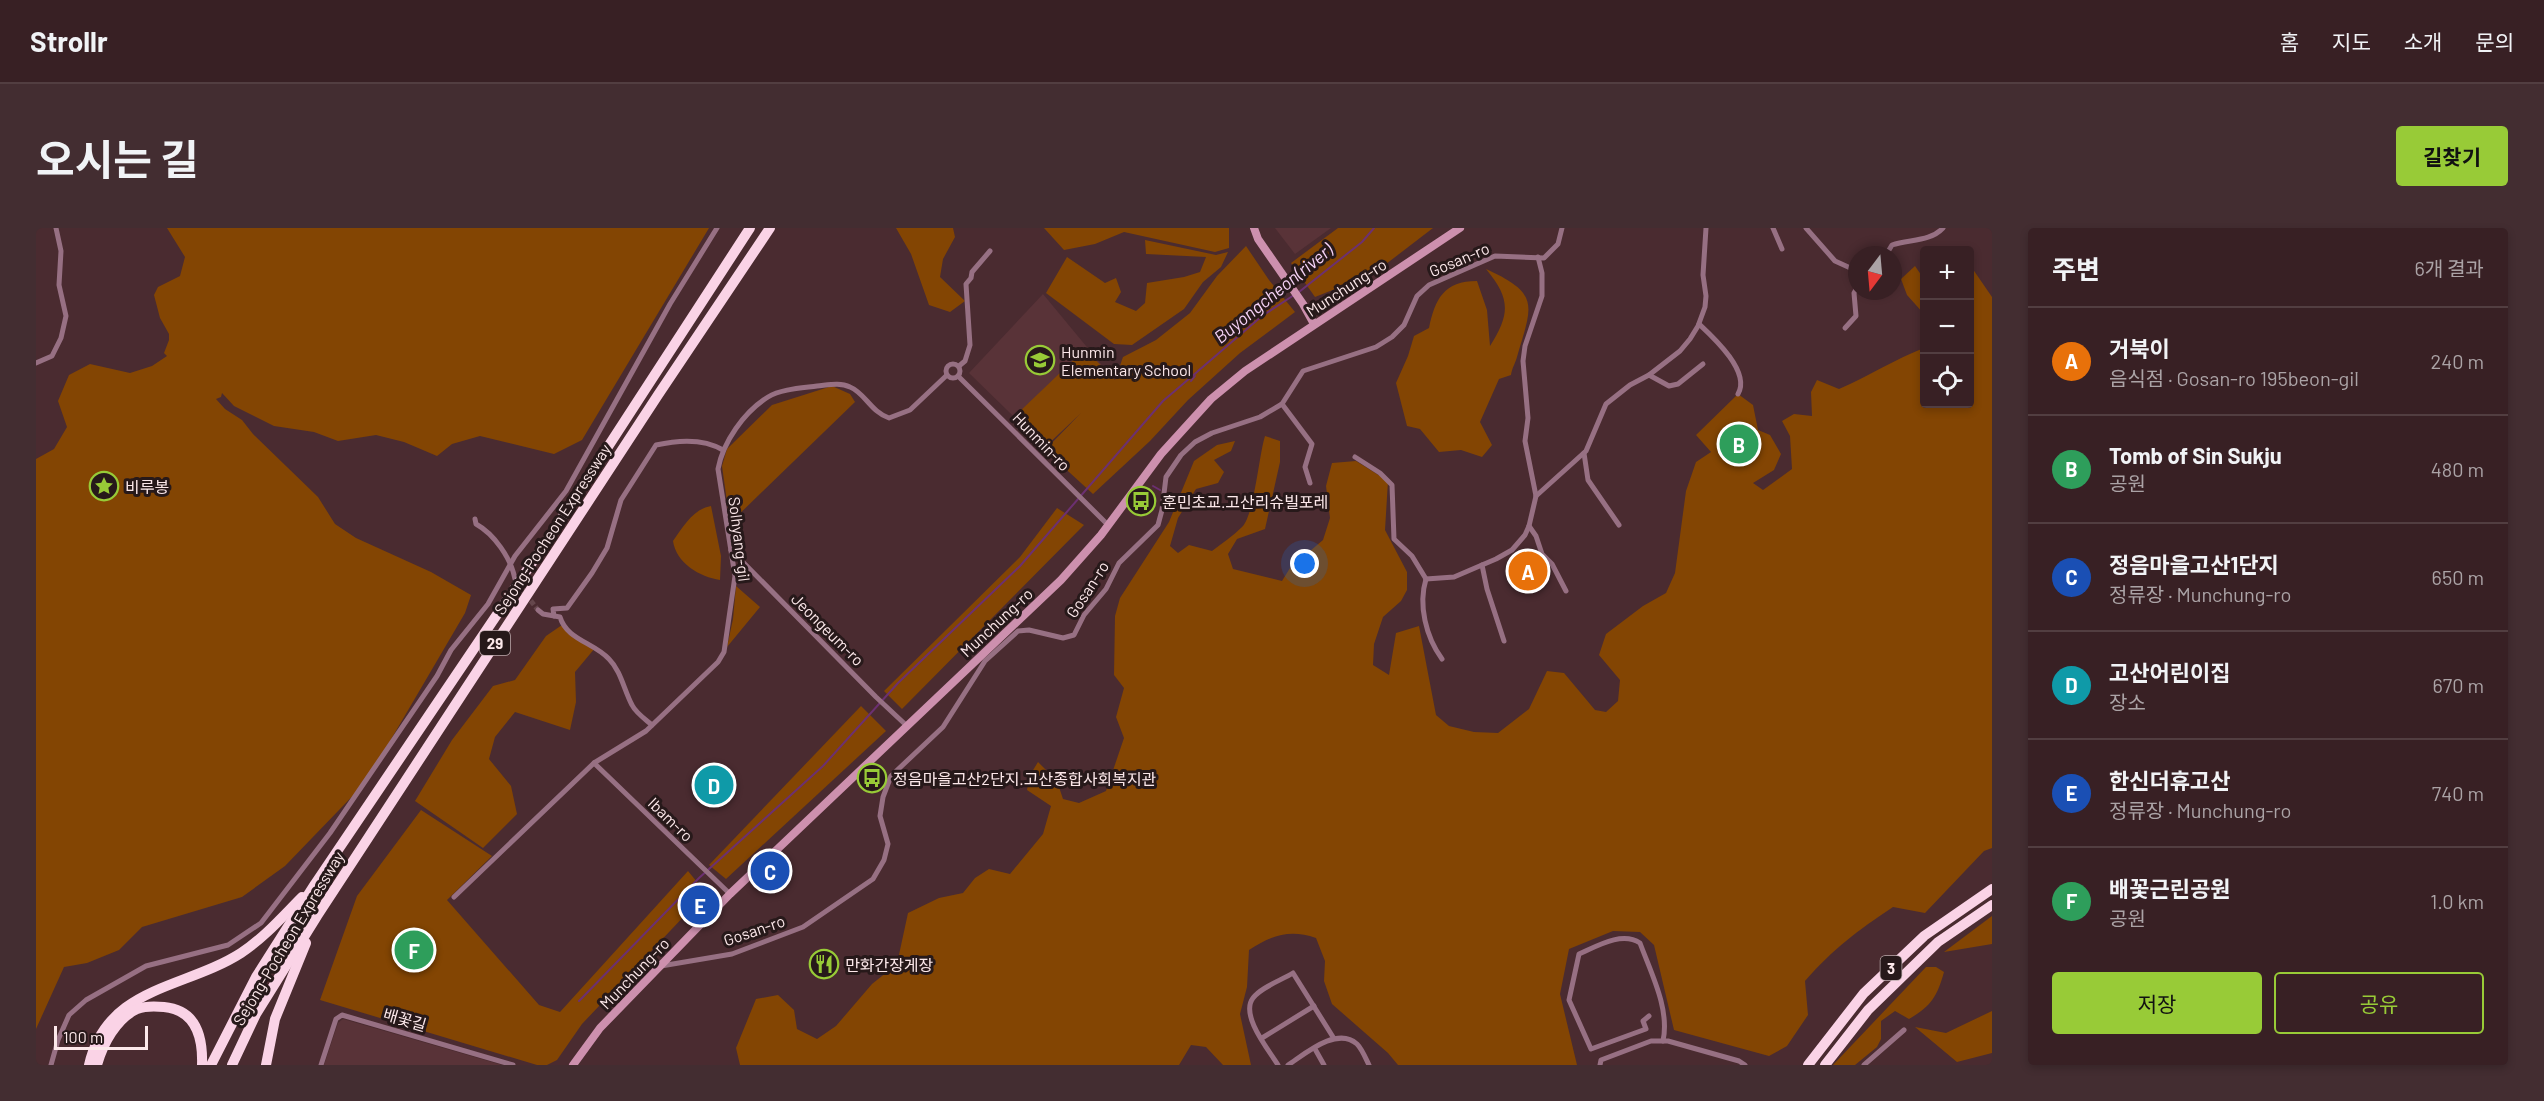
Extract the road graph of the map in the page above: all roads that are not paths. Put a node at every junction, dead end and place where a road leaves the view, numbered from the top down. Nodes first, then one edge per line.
1 (57, 228) edge
2 (717, 228) edge
3 (750, 228) edge
4 (770, 228) edge
5 (1254, 228) edge
6 (1460, 228) edge
7 (1562, 228) edge
8 (1706, 228) edge
9 (1773, 228) edge
10 (1806, 228) edge
11 (1943, 228) edge
12 (1891, 246) edge
13 (1782, 249) dead end
14 (990, 251) dead end
15 (1538, 257) junction
16 (1848, 267) edge
17 (1855, 300) edge
18 (1314, 324) junction
19 (1699, 324) junction
20 (1845, 328) dead end
21 (36, 363) edge
22 (1703, 364) dead end
23 (959, 366) junction
24 (947, 375) junction
25 (1649, 375) junction
26 (958, 376) junction
27 (1738, 394) dead end
28 (1282, 404) junction
29 (723, 450) junction
30 (1584, 453) junction
31 (1355, 458) dead end
32 (1310, 483) dead end
33 (1536, 496) junction
34 (475, 519) dead end
35 (1108, 525) junction
36 (1619, 525) dead end
37 (1529, 526) junction
38 (730, 550) junction
39 (1482, 565) junction
40 (510, 566) junction
41 (514, 579) tunnel mouth
42 (1426, 579) junction
43 (1566, 591) dead end
44 (538, 610) tunnel mouth
45 (554, 616) junction
46 (1504, 641) dead end
47 (1442, 659) dead end
48 (652, 725) junction
49 (907, 726) junction
50 (594, 763) junction
51 (315, 884) junction
52 (1992, 889) edge
53 (729, 894) junction
54 (454, 897) dead end
55 (1992, 905) edge
56 (316, 916) junction
57 (659, 966) junction
58 (1314, 1006) junction
59 (1649, 1016) dead end
60 (1901, 1032) dead end
61 (1333, 1037) junction
62 (1262, 1038) junction
63 (1663, 1041) junction
64 (1315, 1049) junction
65 (51, 1065) edge
66 (89, 1065) edge
67 (97, 1065) edge
68 (202, 1065) edge
69 (211, 1065) edge
70 (232, 1065) edge
71 (266, 1065) edge
72 (321, 1065) edge
73 (513, 1065) edge
74 (573, 1065) edge
75 (1278, 1065) edge
76 (1288, 1065) edge
77 (1324, 1065) edge
78 (1369, 1065) edge
79 (1600, 1065) edge
80 (1745, 1065) edge
81 (1808, 1065) edge
82 (1825, 1065) edge
83 (1864, 1065) edge

1 - 21 street
2 - 40 street
3 - 51 highway, Sejong-Pocheon Expressway / 29
4 - 56 highway, Sejong-Pocheon Expressway / 29
5 - 18 street
6 - 18 street, Munchung-ro
7 - 15 street
8 - 19 street
9 - 13 street
10 - 16 street
11 - 12 street
14 - 23 street
15 - 28 street, Gosan-ro
15 - 33 street
17 - 20 street
18 - 35 street, Munchung-ro
19 - 25 street
19 - 27 street
22 - 25 street
23 - 24 street
23 - 26 street
24 - 26 street
24 - 29 street, Solhyang-gil
25 - 30 street
26 - 35 street, Hunmin-ro
28 - 32 street
28 - 57 street, Gosan-ro
29 - 38 street, Solhyang-gil
29 - 45 street
30 - 33 street
30 - 36 street
31 - 42 street
33 - 37 street
34 - 40 street
35 - 49 street, Munchung-ro
37 - 39 street
37 - 43 street
38 - 48 street, Solhyang-gil
38 - 49 street, Jeongeum-ro
39 - 42 street
39 - 46 street
40 - 41 street
40 - 65 street
42 - 47 street
44 - 45 street
45 - 48 street
48 - 50 street, Solhyang-gil
49 - 53 street, Munchung-ro
50 - 53 street, Ibam-ro
50 - 54 street, Solhyang-gil
51 - 66 highway
51 - 69 highway, Sejong-Pocheon Expressway / 29
52 - 81 highway, 3
53 - 57 street, Munchung-ro
55 - 82 highway, 3
56 - 70 highway, Sejong-Pocheon Expressway / 29
56 - 71 highway
57 - 74 street, Munchung-ro
58 - 61 street
58 - 62 street
58 - 62 street
59 - 63 street
60 - 83 street
61 - 64 street
61 - 78 street
62 - 75 street
63 - 79 street
63 - 80 street
64 - 76 street
64 - 77 street
67 - 68 highway
72 - 73 street, 배꽃길

